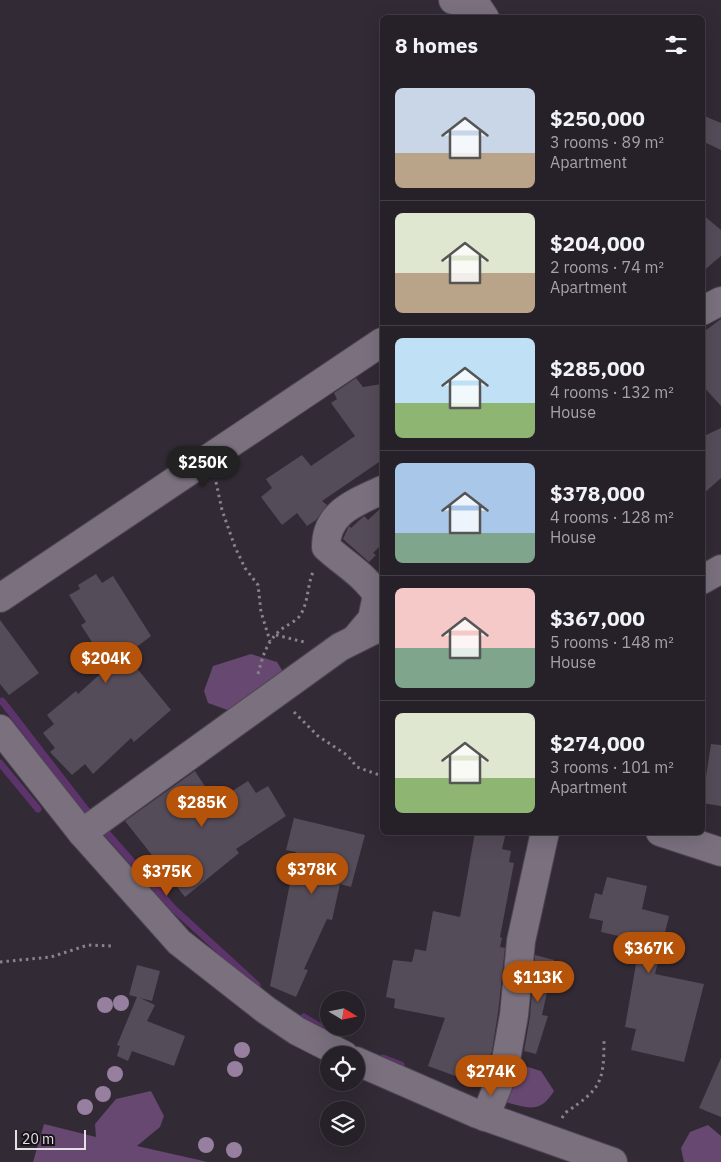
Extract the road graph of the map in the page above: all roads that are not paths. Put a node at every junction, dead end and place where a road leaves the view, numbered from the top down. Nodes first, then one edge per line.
1 (453, 0) edge
2 (483, 15) edge
3 (721, 302) edge
4 (705, 310) edge
5 (380, 343) edge
6 (380, 491) edge
7 (721, 569) edge
8 (705, 578) edge
9 (0, 598) edge
10 (380, 627) edge
11 (354, 640) junction
12 (0, 729) edge
13 (82, 833) junction
14 (544, 835) edge
15 (669, 835) edge
16 (721, 852) edge
17 (326, 1046) edge
18 (365, 1066) edge
19 (485, 1117) junction
20 (613, 1162) edge

1 - 2 street
3 - 4 street
5 - 9 street
6 - 11 street
7 - 8 street
10 - 11 street
11 - 13 street
12 - 13 street
13 - 17 street
14 - 19 street
15 - 16 street
18 - 19 street
19 - 20 street

